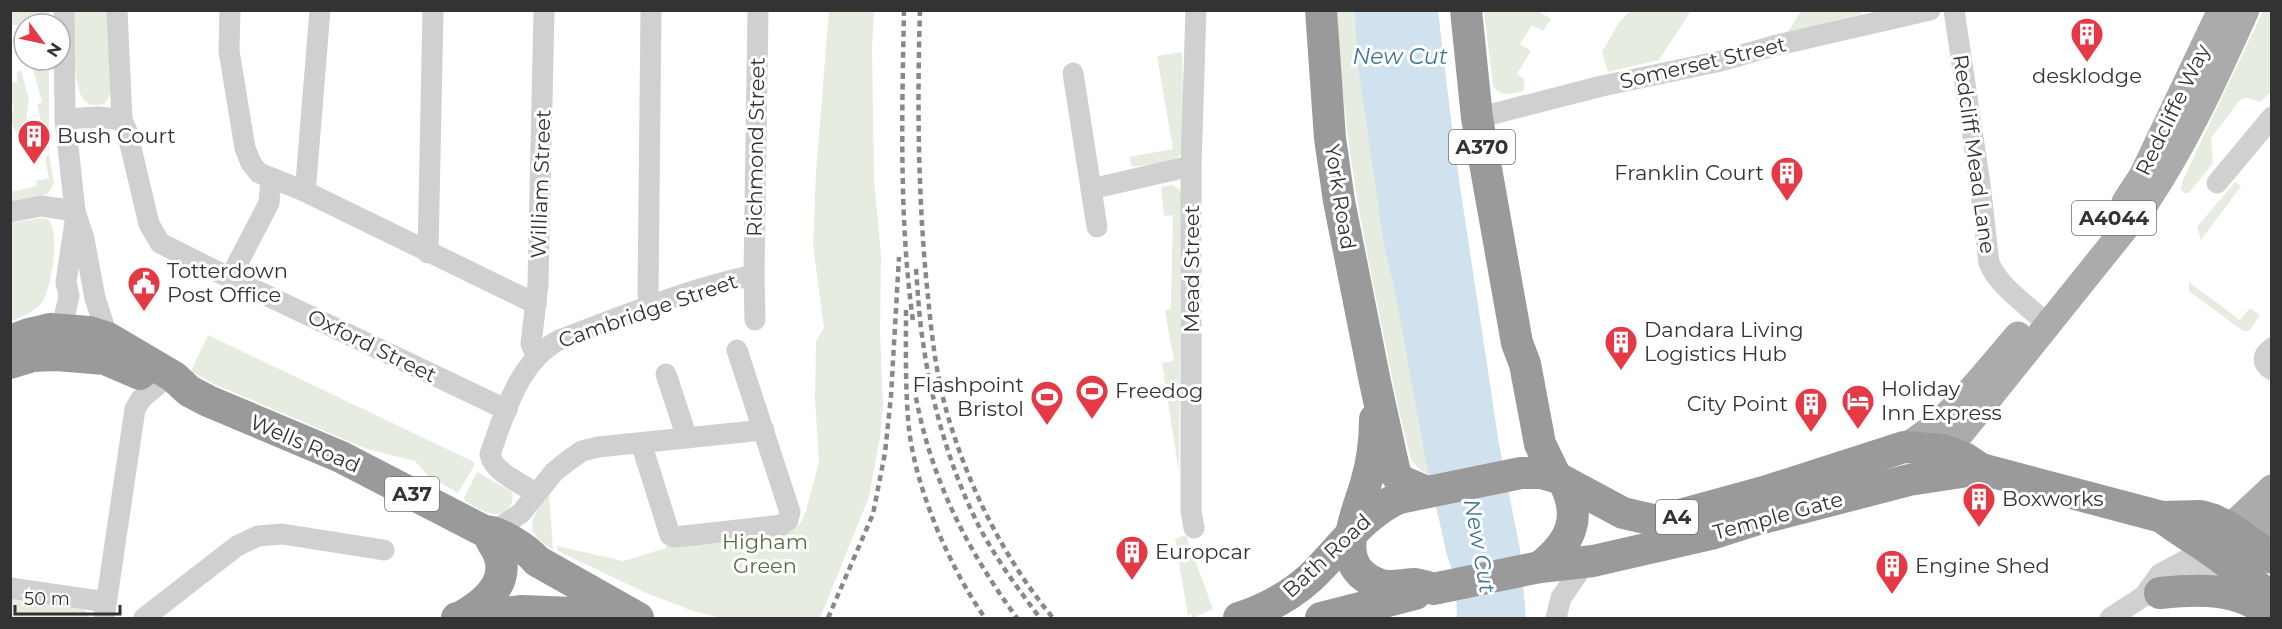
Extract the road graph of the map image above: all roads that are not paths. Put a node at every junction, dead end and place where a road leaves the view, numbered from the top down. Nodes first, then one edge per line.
1 (64, 10) edge
2 (117, 10) edge
3 (230, 10) edge
4 (320, 10) edge
5 (433, 10) edge
6 (544, 10) edge
7 (651, 10) edge
8 (758, 10) edge
9 (1196, 10) edge
10 (1321, 10) edge
11 (1466, 10) edge
12 (1930, 10) edge
13 (1954, 10) edge
14 (2221, 10) edge
15 (2246, 10) edge
16 (1073, 73) dead end
17 (2271, 117) edge
18 (1477, 118) junction
19 (65, 119) junction
20 (122, 120) junction
21 (2264, 142) edge
22 (1191, 166) junction
23 (271, 178) junction
24 (2217, 183) dead end
25 (72, 186) junction
26 (302, 189) junction
27 (1091, 189) junction
28 (41, 206) junction
29 (10, 212) edge
30 (75, 214) junction
31 (1097, 227) dead end
32 (428, 253) junction
33 (754, 275) junction
34 (230, 279) junction
35 (536, 304) junction
36 (650, 306) junction
37 (2036, 314) junction
38 (755, 320) dead end
39 (57, 339) junction
40 (10, 341) edge
41 (1516, 343) junction
42 (2271, 348) edge
43 (107, 349) junction
44 (737, 350) dead end
45 (537, 355) junction
46 (10, 363) edge
47 (2271, 369) edge
48 (666, 374) dead end
49 (1375, 382) junction
50 (175, 387) junction
51 (507, 410) junction
52 (764, 430) junction
53 (687, 438) junction
54 (641, 443) junction
55 (1904, 447) junction
56 (1943, 450) junction
57 (1511, 468) junction
58 (1981, 469) junction
59 (1560, 480) junction
60 (1909, 480) junction
61 (2271, 488) edge
62 (1419, 491) junction
63 (535, 493) junction
64 (1380, 506) junction
65 (520, 513) junction
66 (2271, 516) edge
67 (1194, 528) dead end
68 (1352, 534) junction
69 (514, 547) junction
70 (2237, 548) edge
71 (384, 550) dead end
72 (1585, 562) junction
73 (1534, 568) junction
74 (1425, 587) junction
75 (10, 588) edge
76 (2152, 594) junction
77 (2271, 599) edge
78 (105, 610) edge
79 (2271, 615) edge
80 (144, 618) edge
81 (458, 618) edge
82 (645, 618) edge
83 (1239, 618) edge
84 (1321, 618) edge
85 (1556, 618) edge
86 (2110, 618) edge

1 - 19 street
2 - 20 street, Oxford Street
3 - 23 street
4 - 26 street
5 - 32 street
6 - 35 street, William Street
7 - 36 street
8 - 33 street, Richmond Street
9 - 22 street, Mead Street
10 - 49 highway, York Road
11 - 18 highway, A370
12 - 18 street, Somerset Street
13 - 37 street, Redcliff Mead Lane
14 - 37 main road, Redcliffe Way / A4044
15 - 56 main road, Redcliffe Way / A4044
16 - 27 street
17 - 21 street
18 - 41 highway, A370
19 - 20 street
19 - 25 street
20 - 34 street, Oxford Street
21 - 24 street
22 - 27 street
22 - 67 street, Mead Street
23 - 26 street
23 - 34 street
25 - 28 street
25 - 30 street
26 - 32 street
27 - 31 street
28 - 29 street
28 - 30 street
30 - 39 street
30 - 43 street
32 - 35 street
33 - 36 street, Cambridge Street
33 - 38 street, Richmond Street
34 - 51 street, Oxford Street
35 - 45 street, William Street
36 - 45 street, Cambridge Street
37 - 55 main road, Redcliffe Way / A4044
39 - 40 highway, Wells Road / A37
39 - 43 highway, Wells Road / A37
39 - 46 highway, Wells Road / A37
41 - 57 highway, A370
41 - 59 highway, A370
42 - 47 street
43 - 50 highway, Wells Road / A37
44 - 52 street
45 - 51 street, Cambridge Street
48 - 53 street
49 - 62 highway, York Road
49 - 68 highway, York Road
50 - 69 highway, Wells Road / A37
50 - 78 street
51 - 63 street, Cambridge Street
52 - 53 street
52 - 54 street
53 - 54 street
54 - 63 street
55 - 56 highway, Temple Gate
55 - 59 highway, A4
56 - 58 highway, Temple Gate
56 - 60 main road, A4044
57 - 59 highway, A4
57 - 62 highway, A4
58 - 60 highway, Temple Gate
58 - 70 highway, Temple Gate
59 - 73 highway
60 - 72 highway, Temple Gate / A4
61 - 70 main road
62 - 64 highway, A4
63 - 65 street
64 - 68 highway, Bath Road / A4
64 - 74 highway
65 - 69 street
65 - 69 street
66 - 70 main road
68 - 74 highway, A4
68 - 83 highway, Bath Road / A4
69 - 81 highway
69 - 82 highway, Wells Road / A37
70 - 76 street
70 - 77 highway, Temple Gate
71 - 80 street
72 - 73 highway, Temple Gate / A4
72 - 85 street
73 - 74 highway, A4
74 - 84 highway, Bath Road / A4
75 - 78 street
76 - 79 highway
76 - 86 street
81 - 82 highway

